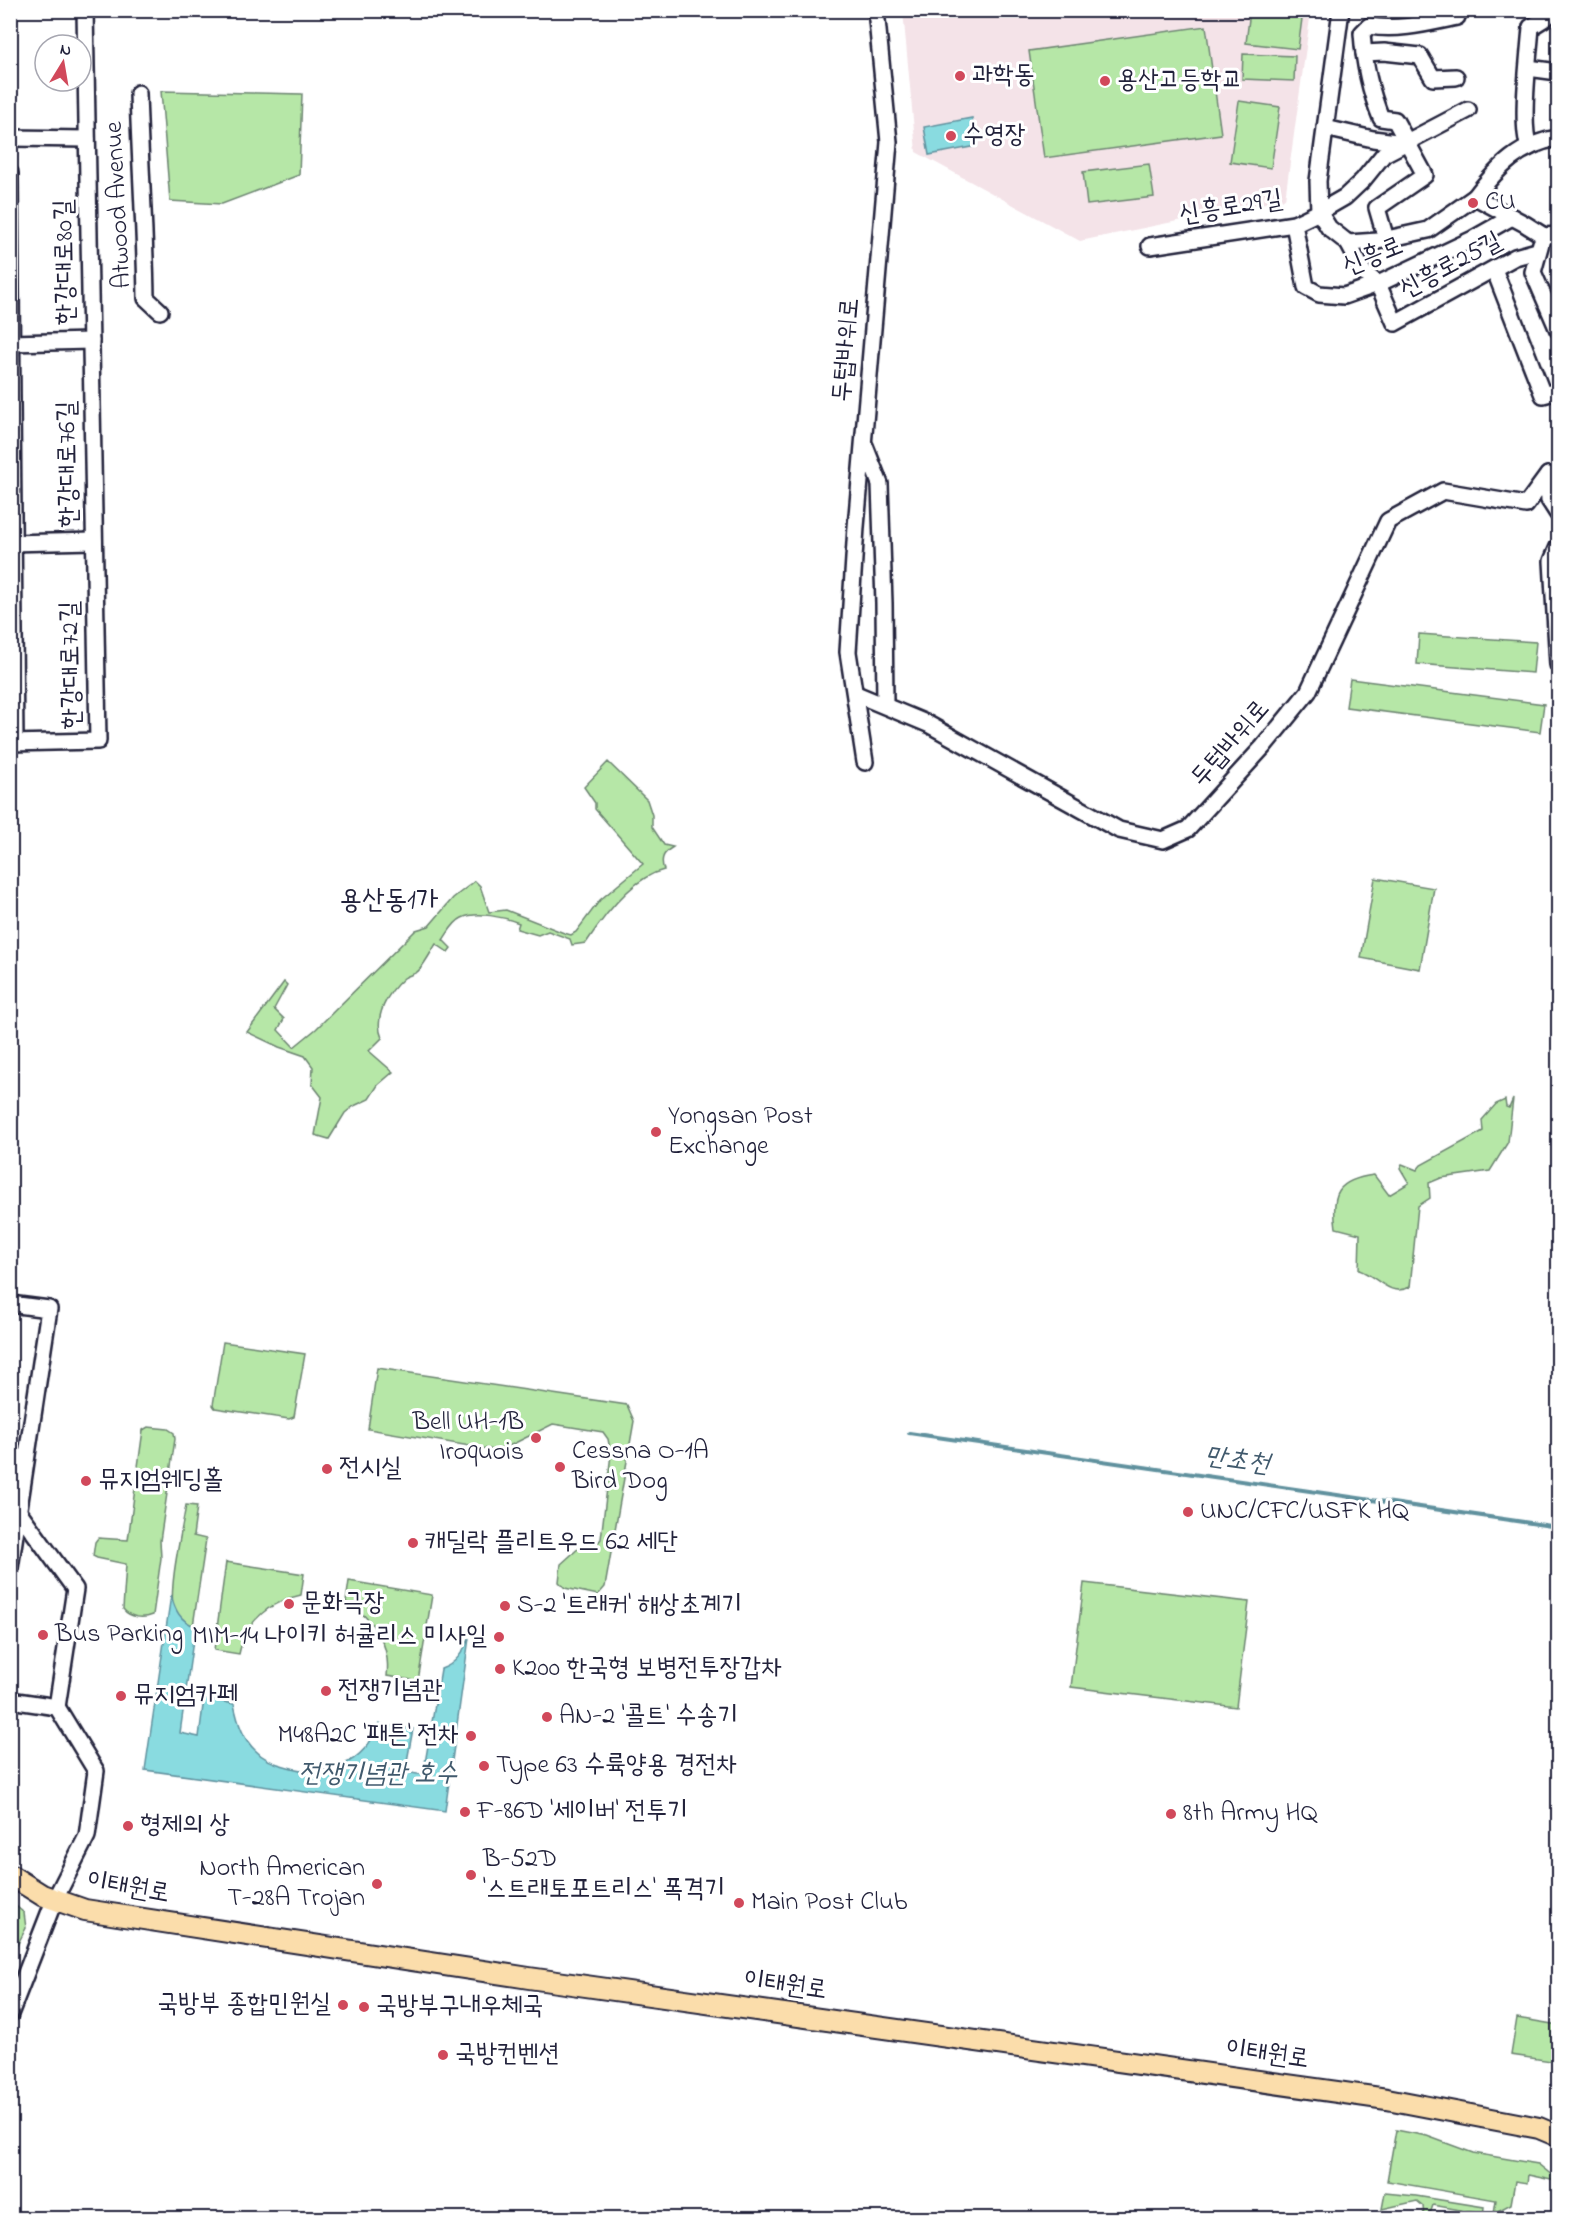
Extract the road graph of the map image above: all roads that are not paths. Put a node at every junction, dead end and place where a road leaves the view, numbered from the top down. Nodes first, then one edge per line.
1 (85, 10) edge
2 (876, 10) edge
3 (1341, 10) edge
4 (1550, 16) edge
5 (1457, 17) dead end
6 (1337, 36) junction
7 (1363, 46) junction
8 (1528, 68) junction
9 (1558, 72) edge
10 (1456, 77) dead end
11 (138, 93) dead end
12 (1468, 110) dead end
13 (1325, 128) junction
14 (10, 138) edge
15 (1558, 138) edge
16 (87, 139) junction
17 (1406, 144) junction
18 (1529, 147) junction
19 (10, 173) edge
20 (1475, 197) junction
21 (1319, 212) junction
22 (1512, 217) junction
23 (1294, 224) junction
24 (1551, 236) edge
25 (1386, 239) junction
26 (1348, 243) junction
27 (1150, 246) dead end
28 (1537, 251) junction
29 (1494, 269) junction
30 (1378, 284) junction
31 (160, 311) dead end
32 (1558, 330) edge
33 (91, 341) junction
34 (11, 343) edge
35 (1558, 391) edge
36 (863, 441) junction
37 (1553, 474) edge
38 (1558, 514) edge
39 (94, 541) junction
40 (12, 543) edge
41 (1558, 546) edge
42 (1558, 665) edge
43 (856, 694) junction
44 (885, 705) junction
45 (13, 743) edge
46 (865, 762) dead end
47 (10, 1304) edge
48 (19, 1512) junction
49 (10, 1568) edge
50 (10, 1700) edge
51 (57, 1707) junction
52 (10, 1875) edge
53 (54, 1901) junction
54 (16, 1981) edge
55 (10, 2014) edge
56 (1539, 2128) junction
57 (1558, 2129) edge
58 (1558, 2136) edge

1 - 16 street, 한강대로80길
2 - 36 street, 두텁바위로
3 - 6 street
4 - 8 street
5 - 7 street
6 - 7 street
6 - 13 street
7 - 10 street
7 - 17 street
8 - 9 street
8 - 18 street
11 - 31 street, Atwood Avenue
12 - 17 street, 신흥로29길
13 - 17 street
13 - 21 street
14 - 16 street
15 - 18 street, 신흥로
16 - 33 street, 한강대로80길
17 - 21 street, 신흥로29길
17 - 25 street, 신흥로
18 - 20 street, 신흥로
19 - 34 street
20 - 22 street
20 - 25 street, 신흥로
21 - 23 street, 신흥로29길
21 - 26 street, 신흥로
22 - 24 street
22 - 30 street, 신흥로
23 - 27 street, 신흥로29길
23 - 30 street, 신흥로
24 - 28 street, 신흥로25길
25 - 26 street, 신흥로
26 - 30 street
28 - 29 street, 신흥로25길
28 - 32 street, 신흥로25길
29 - 30 street, 신흥로25길
29 - 35 street
33 - 34 street, 한강대로80길
33 - 39 street, 한강대로76길
34 - 40 street
36 - 43 street, 두텁바위로
36 - 44 street
37 - 38 street
37 - 44 street, 두텁바위로
39 - 40 street, 한강대로76길
39 - 45 street, 한강대로72길
40 - 45 street, 한강대로72길
41 - 42 street
43 - 44 street, 두텁바위로
43 - 46 street, 두텁바위로
47 - 48 street
48 - 49 street
48 - 51 street
50 - 51 street
51 - 53 street
52 - 53 main road, 이태원로
53 - 54 street
53 - 56 main road, 이태원로
54 - 55 street
56 - 57 main road
56 - 58 main road, 이태원로

